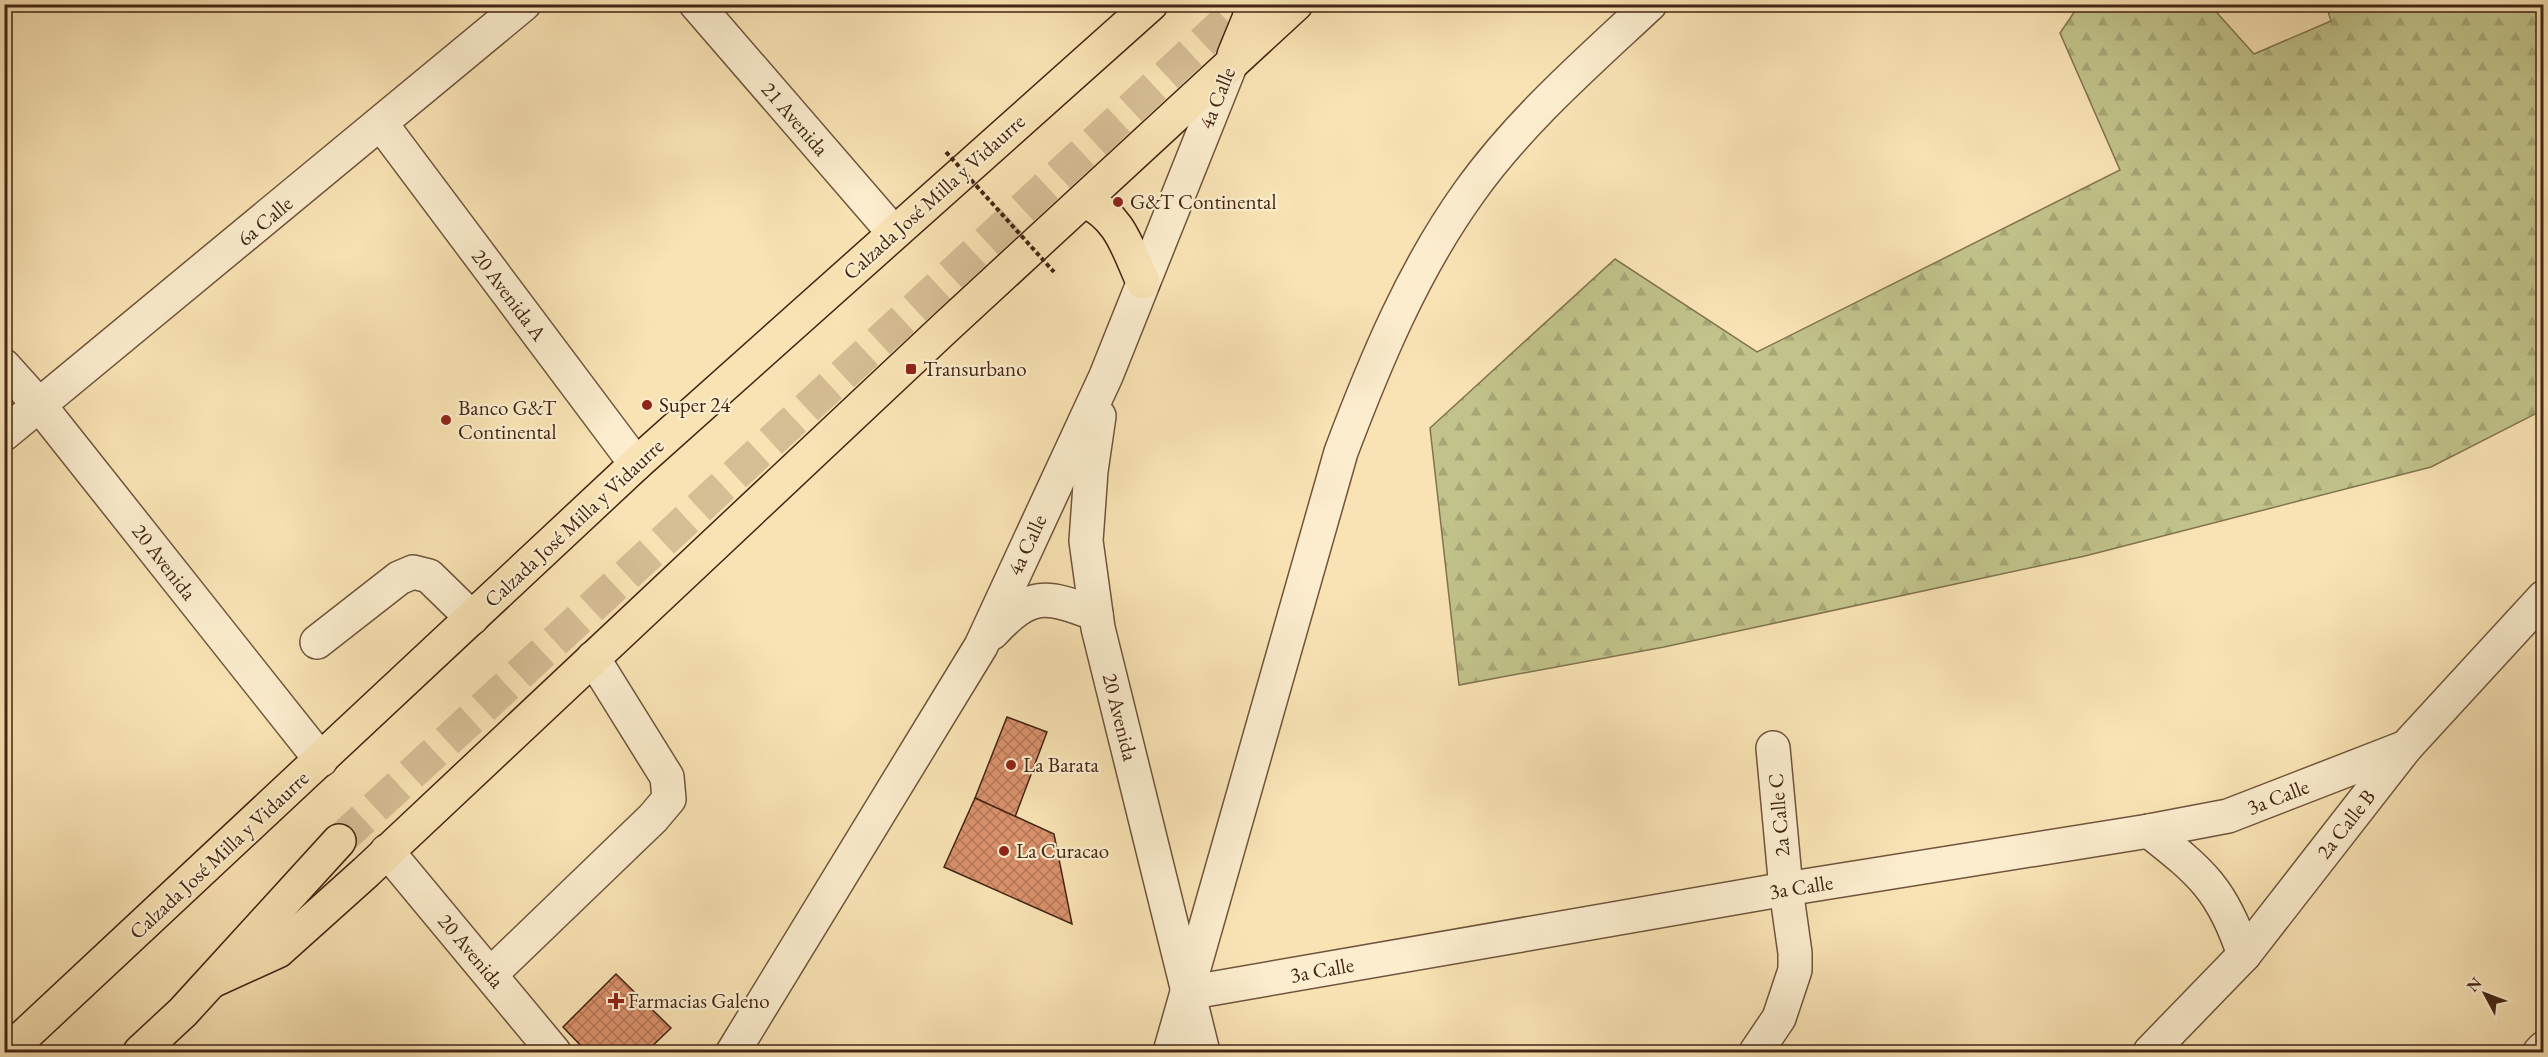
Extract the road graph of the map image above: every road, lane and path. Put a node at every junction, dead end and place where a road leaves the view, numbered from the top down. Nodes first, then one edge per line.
1 (524, 4) edge
2 (696, 4) edge
3 (1150, 4) edge
4 (1256, 4) edge
5 (1296, 4) edge
6 (1650, 4) edge
7 (1230, 66) junction
8 (382, 125) junction
9 (946, 152) dead end
10 (1084, 200) junction
11 (894, 233) junction
12 (1054, 272) dead end
13 (1143, 282) junction
14 (4, 366) edge
15 (1106, 376) junction
16 (40, 406) junction
17 (4, 435) edge
18 (636, 465) junction
19 (2544, 597) edge
20 (1096, 614) junction
21 (472, 618) junction
22 (317, 642) dead end
23 (981, 646) junction
24 (593, 658) junction
25 (2406, 747) junction
26 (1773, 748) dead end
27 (321, 760) junction
28 (2150, 831) junction
29 (339, 841) tunnel mouth
30 (387, 851) junction
31 (1786, 889) junction
32 (2244, 955) junction
33 (491, 974) junction
34 (212, 981) junction
35 (1187, 993) junction
36 (2544, 1048) edge
37 (7, 1053) edge
38 (140, 1053) edge
39 (554, 1053) edge
40 (733, 1053) edge
41 (1170, 1053) edge
42 (1203, 1053) edge
43 (1756, 1053) edge
44 (2150, 1053) edge
45 (2540, 1053) edge

1 - 8 street, 6a Calle
2 - 11 street, 21 Avenida
3 - 11 main road, Calzada José Milla y Vidaurre
4 - 7 main road, 4a Calle
5 - 7 main road
6 - 35 street
7 - 10 main road
7 - 13 street, 4a Calle
8 - 16 street, 6a Calle
8 - 18 street, 20 Avenida A
9 - 12 path, bridge
10 - 13 main road
10 - 24 main road
11 - 18 main road, Calzada José Milla y Vidaurre
13 - 15 street, 4a Calle
14 - 16 street, 20 Avenida
15 - 20 street, 20 Avenida
15 - 23 street, 4a Calle
16 - 17 street, 6a Calle
16 - 27 street, 20 Avenida
18 - 21 main road, Calzada José Milla y Vidaurre
19 - 25 street, 2a Calle B
20 - 23 street
20 - 35 street, 20 Avenida
21 - 22 street
21 - 27 main road, Calzada José Milla y Vidaurre
23 - 40 street, 4a Calle
24 - 30 main road
24 - 33 street
25 - 28 street, 3a Calle
25 - 32 street, 2a Calle B
26 - 31 street, 2a Calle C
27 - 37 main road, Calzada José Milla y Vidaurre
28 - 31 street, 3a Calle
28 - 32 street
29 - 34 main road
30 - 33 street, 20 Avenida
30 - 34 main road
31 - 35 street, 3a Calle
31 - 43 street, 2a Calle C
32 - 44 street, 2a Calle B
33 - 39 street, 20 Avenida
34 - 38 main road
35 - 41 street
35 - 42 street, 20 Avenida
36 - 45 street

